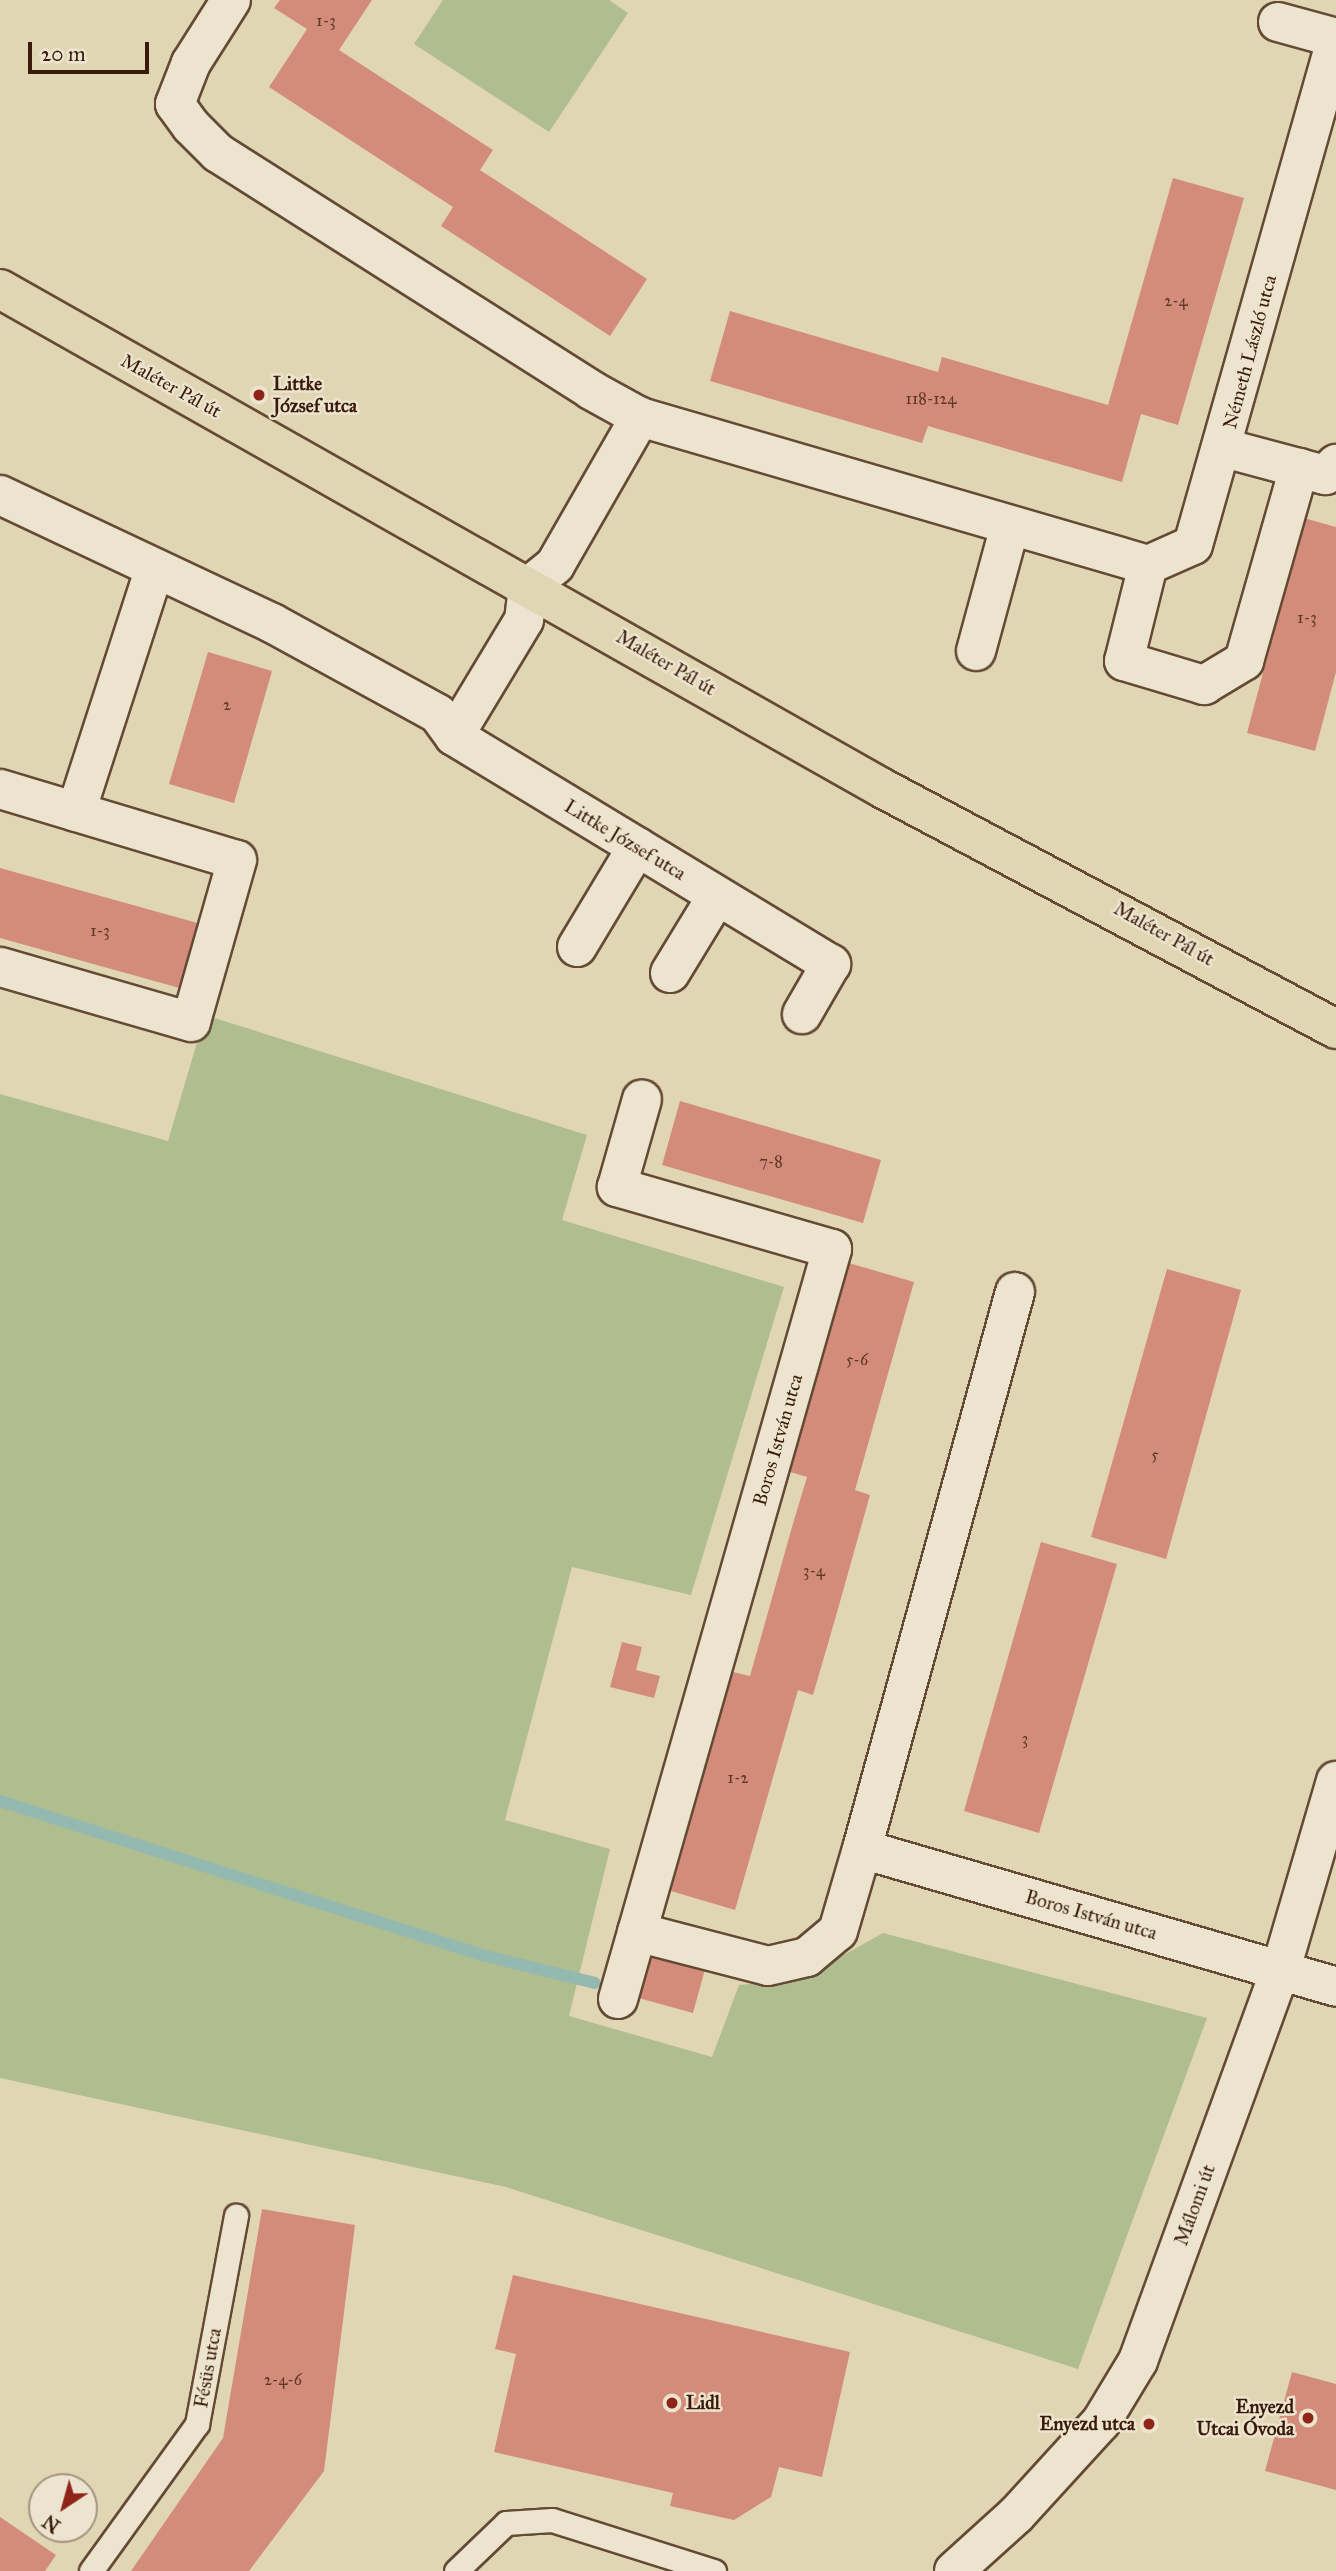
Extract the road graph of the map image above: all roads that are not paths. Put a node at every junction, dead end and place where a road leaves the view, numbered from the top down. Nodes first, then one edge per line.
1 (231, 0) edge
2 (1278, 22) dead end
3 (1336, 39) edge
4 (1323, 137) edge
5 (0, 289) edge
6 (640, 417) junction
7 (1224, 448) junction
8 (1336, 464) edge
9 (1299, 468) junction
10 (0, 495) edge
11 (1010, 526) junction
12 (1148, 565) junction
13 (155, 568) junction
14 (528, 587) junction
15 (976, 651) dead end
16 (454, 736) junction
17 (0, 789) edge
18 (76, 812) junction
19 (637, 847) junction
20 (717, 896) junction
21 (578, 947) dead end
22 (0, 967) edge
23 (670, 973) dead end
24 (802, 1014) dead end
25 (1336, 1029) edge
26 (642, 1099) dead end
27 (1015, 1292) dead end
28 (1336, 1781) edge
29 (862, 1849) junction
30 (1280, 1969) junction
31 (1336, 1987) edge
32 (236, 2216) dead end
33 (91, 2571) edge
34 (456, 2571) edge
35 (714, 2571) edge
36 (954, 2571) edge

1 - 6 street
2 - 3 street
3 - 4 street, Németh László utca
4 - 7 street, Németh László utca
5 - 14 main road, Maléter Pál út
6 - 11 street
6 - 14 street
7 - 9 street
7 - 12 street, Németh László utca
8 - 9 street
9 - 12 street
10 - 13 street, Littke József utca
11 - 12 street
11 - 15 street
13 - 16 street, Littke József utca
13 - 18 street
14 - 16 street
14 - 25 main road, Maléter Pál út
16 - 19 street, Littke József utca
17 - 18 street
18 - 22 street
19 - 20 street, Littke József utca
19 - 21 street
20 - 23 street
20 - 24 street, Littke József utca
26 - 29 street, Boros István utca
27 - 29 street, Boros István utca
28 - 30 street, Málomi út
29 - 30 street, Boros István utca
30 - 31 street
30 - 36 street, Málomi út
32 - 33 lane, Fésüs utca
34 - 35 lane

